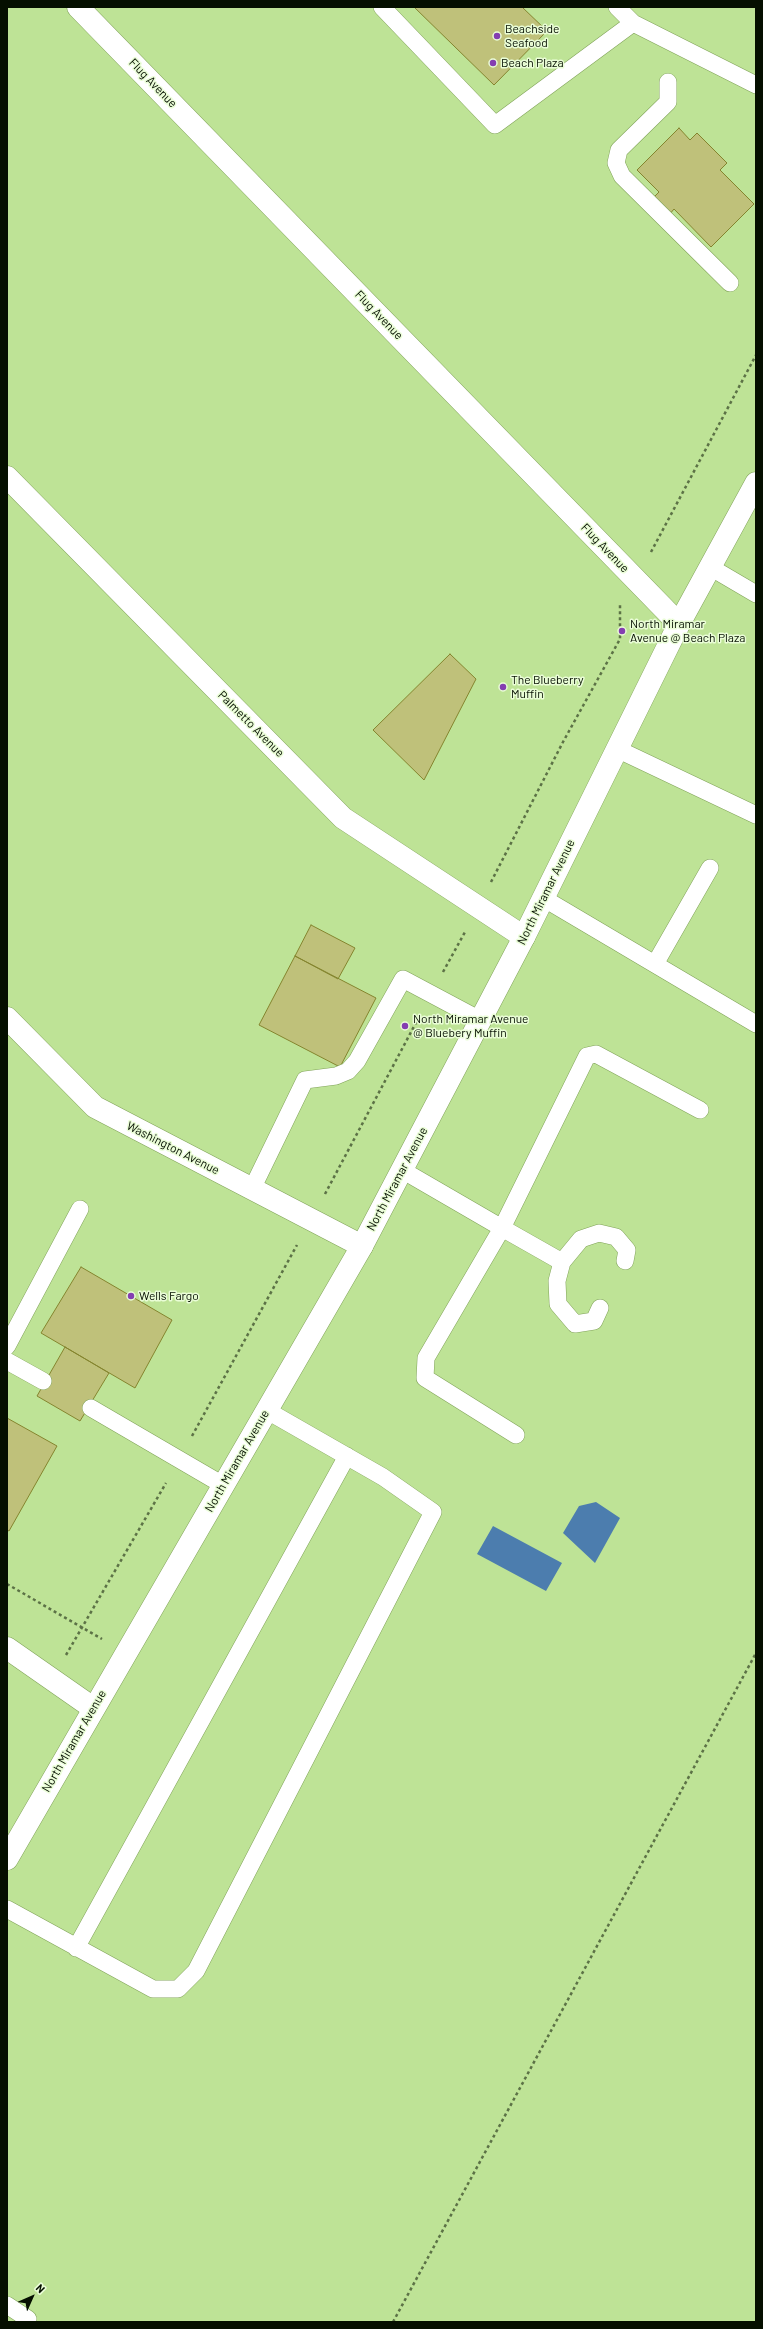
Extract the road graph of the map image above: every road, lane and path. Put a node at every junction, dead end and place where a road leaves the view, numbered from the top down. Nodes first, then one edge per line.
1 (78, 7) edge
2 (382, 7) edge
3 (617, 7) edge
4 (633, 22) junction
5 (668, 82) dead end
6 (756, 85) edge
7 (730, 283) dead end
8 (7, 477) edge
9 (756, 483) edge
10 (710, 567) junction
11 (756, 594) edge
12 (679, 624) junction
13 (617, 749) junction
14 (756, 815) edge
15 (710, 868) dead end
16 (543, 898) junction
17 (524, 937) junction
18 (655, 964) junction
19 (7, 1018) edge
20 (480, 1020) junction
21 (756, 1024) edge
22 (700, 1110) dead end
23 (402, 1170) junction
24 (252, 1189) junction
25 (80, 1209) dead end
26 (502, 1228) junction
27 (362, 1246) junction
28 (625, 1261) dead end
29 (562, 1262) junction
30 (600, 1308) dead end
31 (7, 1346) edge
32 (7, 1361) edge
33 (43, 1380) dead end
34 (91, 1408) dead end
35 (266, 1410) junction
36 (516, 1435) dead end
37 (346, 1456) junction
38 (223, 1485) junction
39 (7, 1584) edge
40 (7, 1648) edge
41 (125, 1653) junction
42 (756, 1653) edge
43 (93, 1708) junction
44 (13, 1835) edge
45 (7, 1859) edge
46 (7, 1909) edge
47 (76, 1948) junction
48 (7, 2305) edge
49 (28, 2319) dead end
50 (394, 2322) edge

1 - 12 street, Flug Avenue
2 - 4 lane
3 - 4 lane
4 - 6 lane
5 - 7 lane
8 - 17 street, Palmetto Avenue
9 - 10 street, North Miramar Avenue
10 - 11 lane
10 - 12 street, North Miramar Avenue
12 - 13 street, North Miramar Avenue
13 - 14 lane
13 - 16 street, North Miramar Avenue
15 - 18 lane
16 - 17 street, North Miramar Avenue
16 - 18 lane
17 - 20 street, North Miramar Avenue
18 - 21 lane
19 - 24 street, Washington Avenue
20 - 23 street, North Miramar Avenue
20 - 24 lane
22 - 26 lane
23 - 26 lane
23 - 27 street, North Miramar Avenue
24 - 27 street, Washington Avenue
25 - 31 lane
26 - 29 lane
26 - 36 lane
27 - 35 street, North Miramar Avenue
28 - 29 lane
29 - 30 lane
32 - 33 lane
34 - 38 lane
35 - 37 lane
35 - 38 street, North Miramar Avenue
37 - 47 lane
37 - 47 lane
38 - 41 street, North Miramar Avenue
39 - 41 path
40 - 43 street
41 - 43 street, North Miramar Avenue
42 - 50 path
43 - 44 street, North Miramar Avenue
44 - 45 street, North Miramar Avenue
46 - 47 lane
48 - 49 lane

